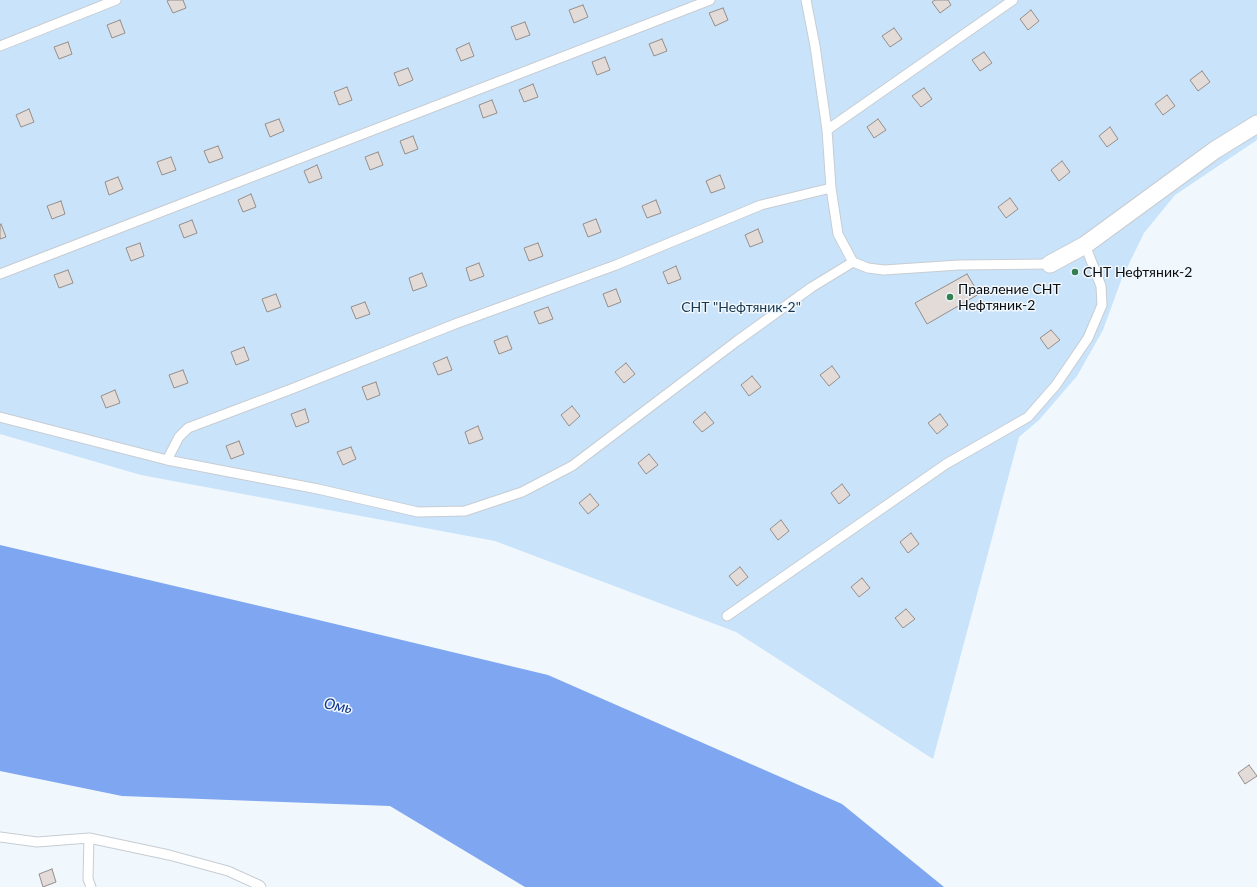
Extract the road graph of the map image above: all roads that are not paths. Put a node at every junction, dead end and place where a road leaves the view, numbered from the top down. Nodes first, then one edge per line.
1 (116, 0) edge
2 (710, 0) edge
3 (806, 0) edge
4 (1013, 0) edge
5 (0, 46) edge
6 (1257, 124) edge
7 (827, 130) junction
8 (831, 188) junction
9 (1085, 245) junction
10 (853, 262) junction
11 (1050, 264) joint
12 (0, 274) edge
13 (0, 417) edge
14 (167, 460) junction
15 (727, 616) dead end
16 (0, 837) edge
17 (90, 838) junction
18 (91, 887) edge
19 (261, 887) edge

1 - 5 lane
2 - 12 lane
3 - 7 lane
4 - 7 lane
6 - 9 street
7 - 8 lane
8 - 10 lane
8 - 14 lane
9 - 11 street
9 - 15 lane
10 - 11 lane
10 - 14 lane
13 - 14 lane
16 - 17 lane
17 - 18 lane
17 - 19 lane

